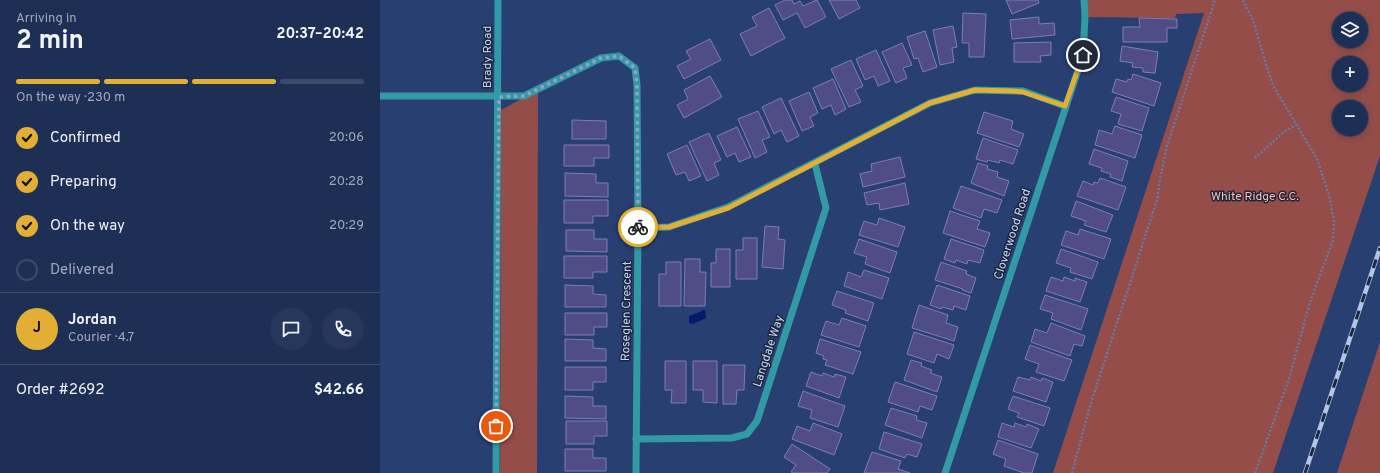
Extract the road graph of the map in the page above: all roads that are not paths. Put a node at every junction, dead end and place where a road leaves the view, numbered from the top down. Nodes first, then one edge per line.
1 (498, 0) edge
2 (1084, 0) edge
3 (380, 96) edge
4 (499, 97) junction
5 (1065, 106) junction
6 (815, 164) junction
7 (638, 228) junction
8 (636, 439) junction
9 (496, 473) edge
10 (636, 473) edge
11 (945, 473) edge

1 - 4 street, Brady Road
2 - 5 street, Cloverwood Road
3 - 4 street
4 - 7 street, Roseglen Crescent
4 - 9 street, Brady Road
5 - 6 street
5 - 11 street, Cloverwood Road
6 - 7 street
6 - 8 street, Langdale Way
7 - 8 street, Roseglen Crescent
8 - 10 street, Roseglen Crescent

